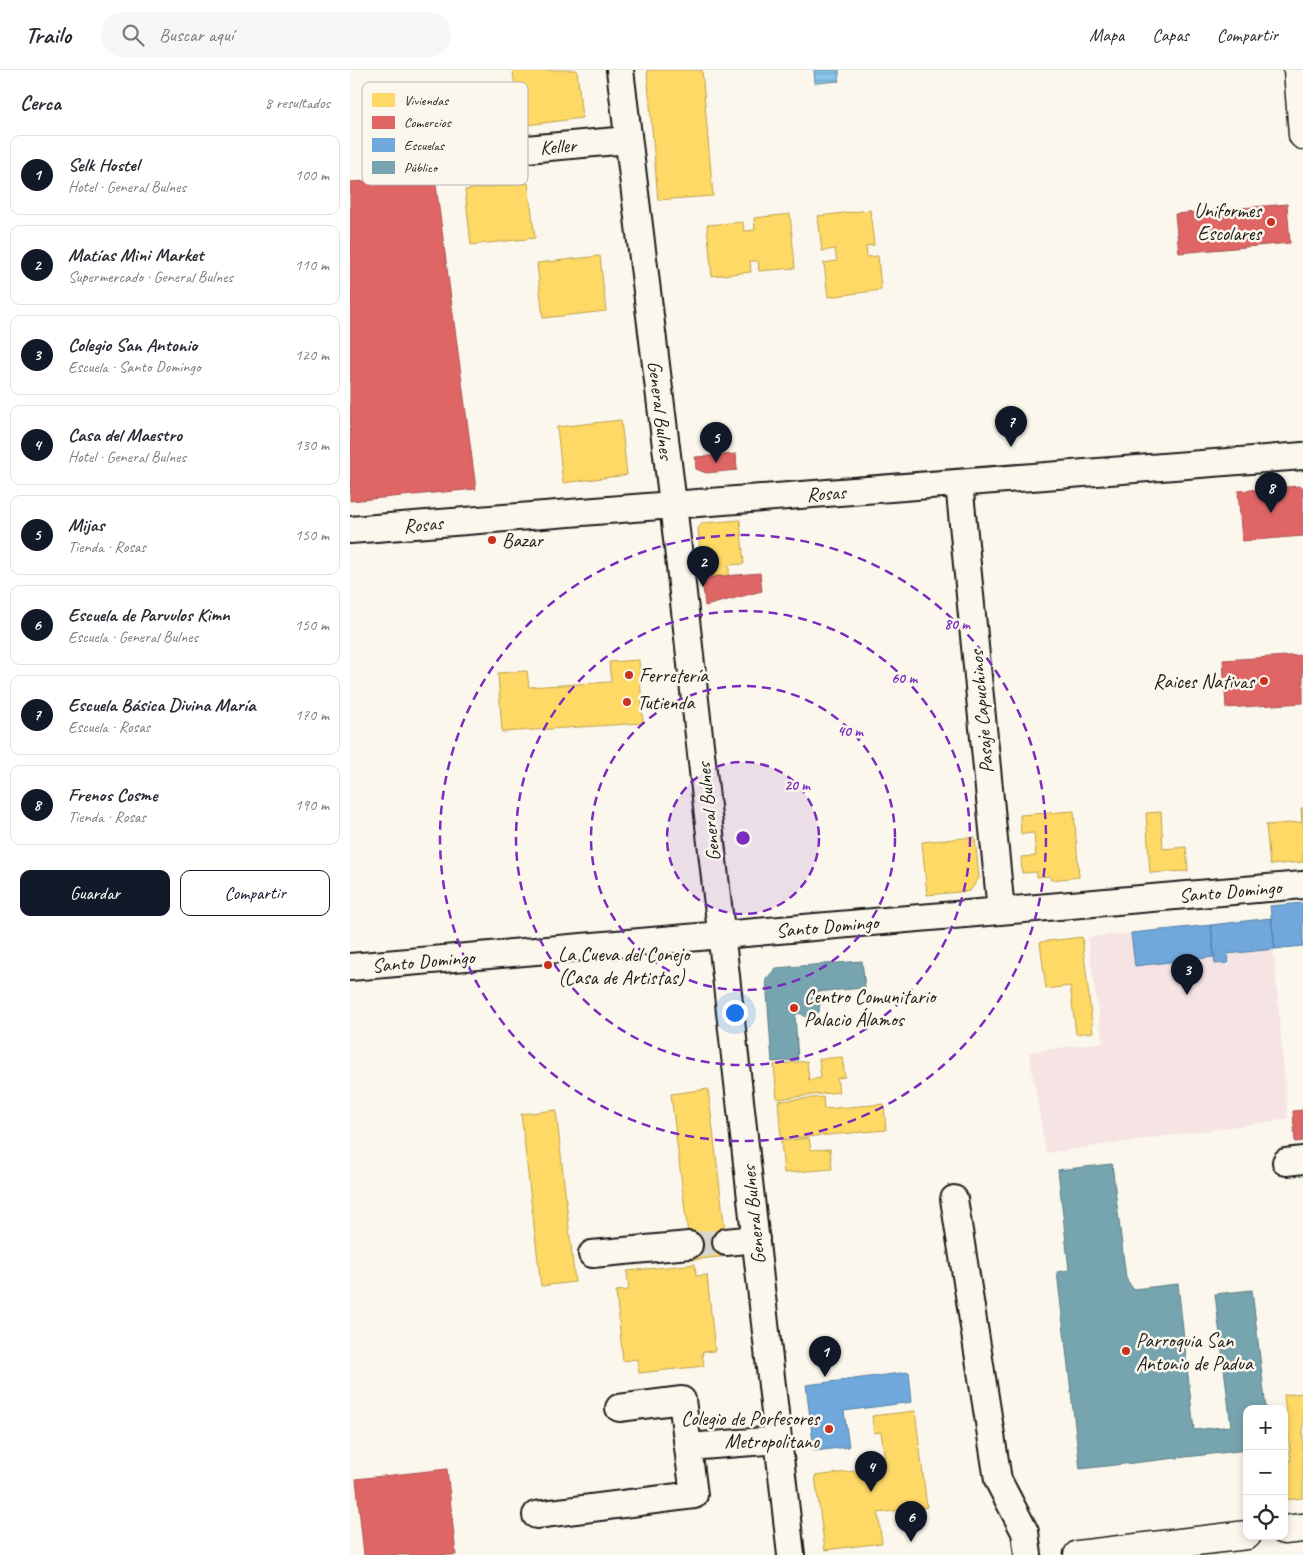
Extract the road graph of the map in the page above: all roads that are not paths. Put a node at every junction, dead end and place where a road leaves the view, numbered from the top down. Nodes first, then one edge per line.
1 (620, 70) edge
2 (1298, 70) edge
3 (1303, 134) edge
4 (628, 140) junction
5 (528, 149) edge
6 (1303, 456) edge
7 (959, 483) junction
8 (673, 504) junction
9 (350, 530) edge
10 (1303, 885) edge
11 (1000, 911) junction
12 (721, 935) junction
13 (350, 967) edge
14 (954, 1199) dead end
15 (756, 1239) junction
16 (726, 1242) tunnel mouth
17 (689, 1245) tunnel mouth
18 (592, 1254) dead end
19 (620, 1408) dead end
20 (778, 1440) junction
21 (688, 1447) junction
22 (536, 1515) dead end
23 (1303, 1528) edge
24 (1288, 1530) edge
25 (1243, 1536) edge
26 (1190, 1548) edge
27 (791, 1555) edge
28 (1028, 1555) edge
29 (1078, 1555) edge

1 - 4 street, General Bulnes
2 - 3 main road
4 - 5 street, Keller
4 - 8 street, General Bulnes
6 - 7 street, Rosas
7 - 8 street, Rosas
7 - 11 street, Pasaje Capuchinos
8 - 9 street, Rosas
8 - 12 street, General Bulnes
10 - 11 street, Santo Domingo
11 - 12 street, Santo Domingo
12 - 13 street, Santo Domingo
12 - 15 street, General Bulnes
14 - 28 street
15 - 16 street
15 - 20 street, General Bulnes
17 - 18 street
19 - 21 street
20 - 21 street
20 - 27 street, General Bulnes
21 - 22 street
23 - 24 main road
25 - 26 main road
26 - 29 main road

